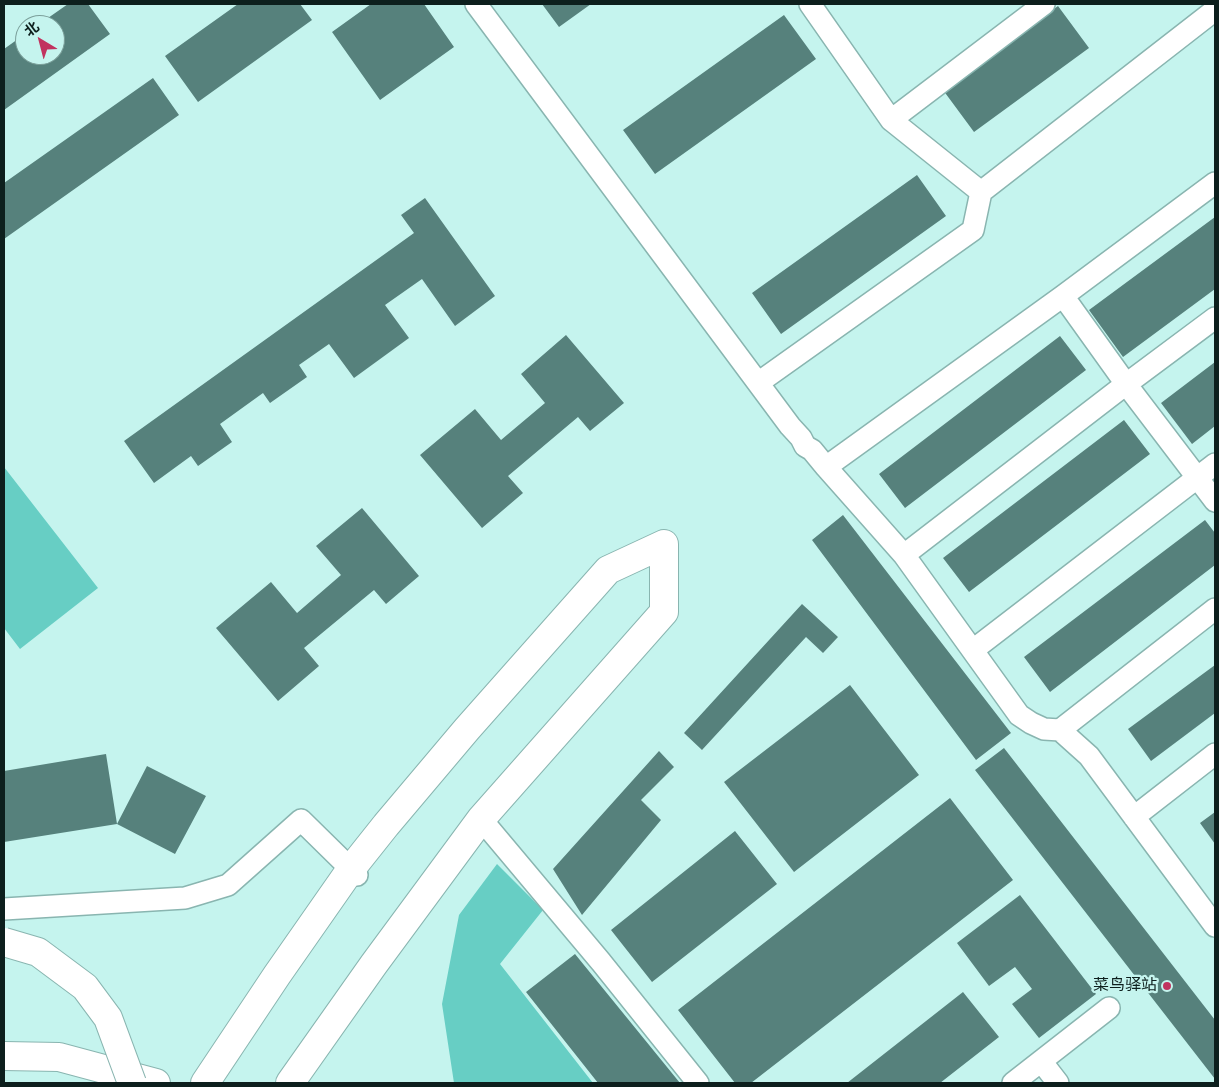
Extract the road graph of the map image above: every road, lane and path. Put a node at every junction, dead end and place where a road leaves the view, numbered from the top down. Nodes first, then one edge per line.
1 (476, 4) edge
2 (810, 4) edge
3 (1044, 4) edge
4 (1215, 10) edge
5 (891, 120) junction
6 (1215, 183) edge
7 (981, 192) junction
8 (1063, 296) junction
9 (1215, 318) edge
10 (758, 383) junction
11 (1126, 384) junction
12 (1215, 464) edge
13 (826, 468) junction
14 (1198, 477) junction
15 (1215, 501) edge
16 (904, 554) junction
17 (1215, 609) edge
18 (973, 650) junction
19 (1060, 730) junction
20 (1215, 754) edge
21 (1134, 817) junction
22 (481, 819) junction
23 (349, 867) junction
24 (1208, 902) edge
25 (4, 909) edge
26 (1215, 926) edge
27 (4, 942) edge
28 (1108, 1008) dead end
29 (4, 1056) edge
30 (1041, 1061) junction
31 (132, 1083) edge
32 (156, 1083) edge
33 (205, 1083) edge
34 (290, 1083) edge
35 (698, 1083) edge
36 (1013, 1083) edge
37 (1058, 1083) edge

1 - 10 street
2 - 5 street
3 - 5 street
4 - 7 street
5 - 7 street
6 - 8 street
7 - 10 street
8 - 11 street
8 - 13 street
9 - 11 street
10 - 13 street
11 - 14 street
11 - 16 street
12 - 14 street
13 - 16 street
14 - 15 street
14 - 18 street
16 - 18 street
17 - 19 street
18 - 19 street
19 - 21 street
20 - 21 street
21 - 24 street
22 - 23 main road
22 - 34 main road
22 - 35 street
23 - 25 street
23 - 33 main road
24 - 26 street
27 - 31 main road, bridge
28 - 30 street
29 - 32 main road
30 - 36 street
30 - 37 street

